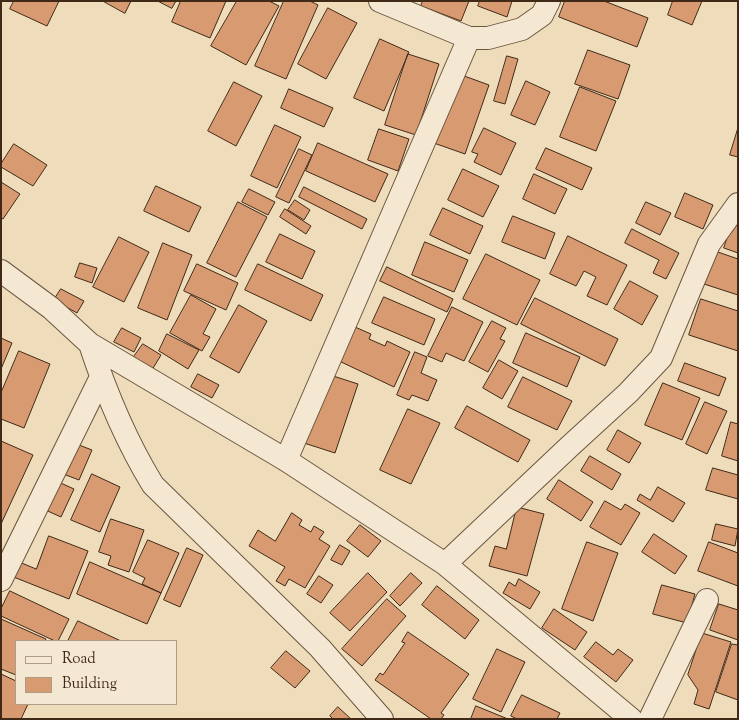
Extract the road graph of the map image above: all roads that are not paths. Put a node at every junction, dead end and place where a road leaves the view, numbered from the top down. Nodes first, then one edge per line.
1 (380, 1) edge
2 (549, 1) edge
3 (469, 38) junction
4 (738, 204) edge
5 (1, 271) edge
6 (90, 344) junction
7 (101, 377) junction
8 (286, 460) junction
9 (445, 564) junction
10 (1, 580) edge
11 (707, 600) dead end
12 (382, 719) edge
13 (631, 719) edge
14 (650, 719) edge

1 - 3 street
2 - 3 street
3 - 8 street
4 - 9 street
5 - 6 street
6 - 7 street
6 - 8 street
7 - 10 street
7 - 12 street
8 - 9 street
9 - 13 street
11 - 14 street

